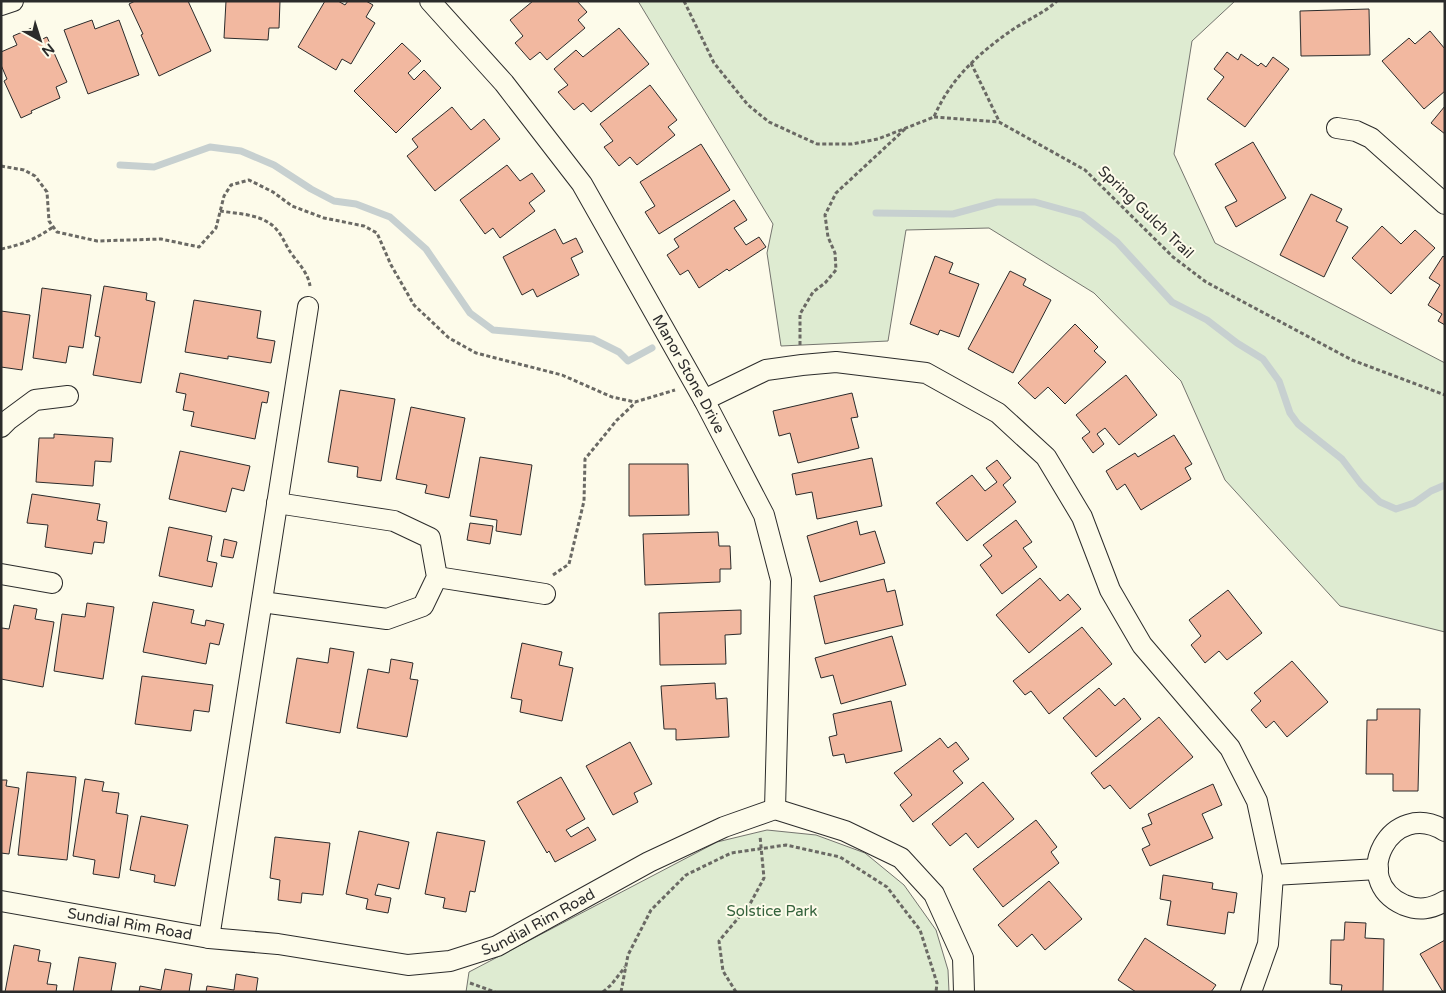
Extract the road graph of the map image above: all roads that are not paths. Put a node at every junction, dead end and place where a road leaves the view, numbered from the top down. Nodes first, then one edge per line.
1 (13, 1) edge
2 (430, 1) edge
3 (1, 5) edge
4 (1337, 128) dead end
5 (1445, 204) edge
6 (308, 306) road end
7 (68, 396) dead end
8 (704, 400) junction
9 (1, 427) edge
10 (277, 503) junction
11 (1, 574) edge
12 (437, 577) junction
13 (52, 583) dead end
14 (545, 594) road end
15 (262, 602) junction
16 (766, 813) junction
17 (1445, 831) edge
18 (1378, 870) junction
19 (1273, 874) junction
20 (1, 901) edge
21 (1445, 901) edge
22 (209, 938) junction
23 (964, 992) edge
24 (1251, 992) edge

1 - 3 street
2 - 8 street, Manor Stone Drive
4 - 5 street
6 - 10 street
7 - 9 street
8 - 16 street, Manor Stone Drive
8 - 19 street
10 - 12 street
10 - 15 street
11 - 13 street
12 - 14 street
12 - 15 street
15 - 22 street
16 - 22 street, Sundial Rim Road
16 - 23 street
17 - 18 street
18 - 19 street
18 - 21 street
19 - 24 street
20 - 22 street, Sundial Rim Road

